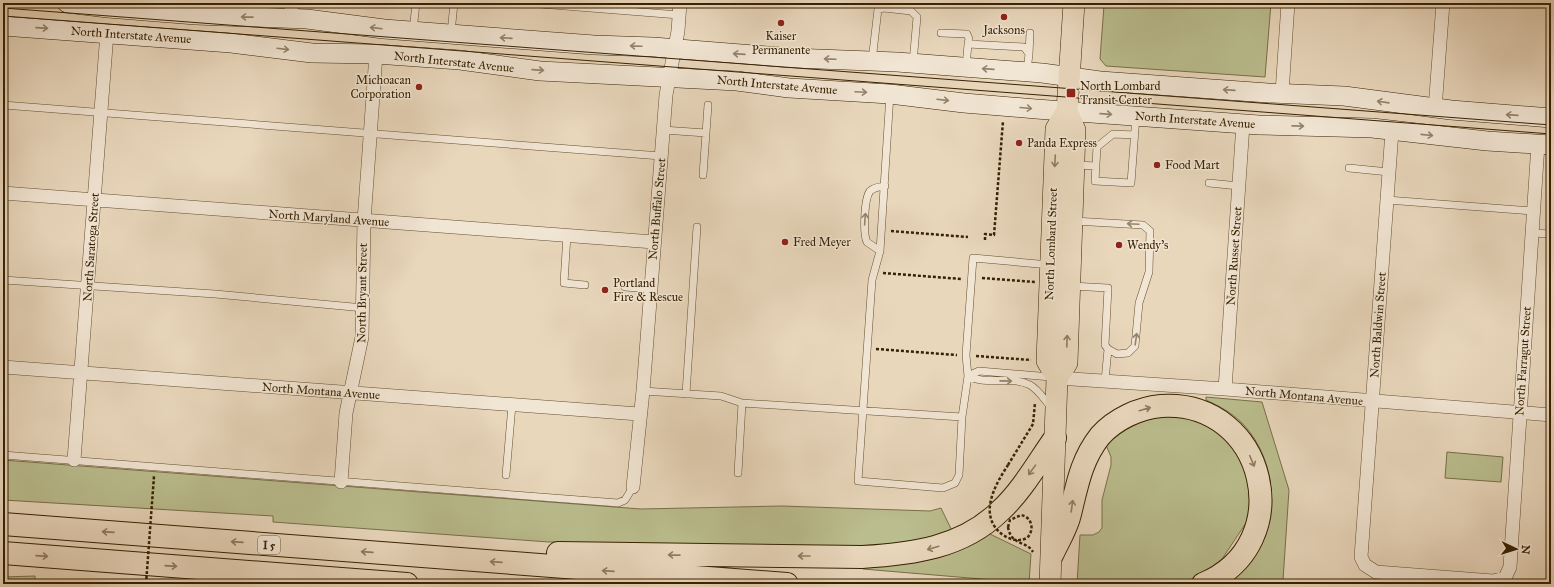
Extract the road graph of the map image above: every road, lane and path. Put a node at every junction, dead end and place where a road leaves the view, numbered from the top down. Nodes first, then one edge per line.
1 (66, 3) edge
2 (416, 3) edge
3 (454, 3) edge
4 (526, 3) edge
5 (1074, 3) edge
6 (1288, 3) edge
7 (1443, 3) edge
8 (570, 5) edge
9 (679, 9) edge
10 (291, 10) edge
11 (3, 26) edge
12 (413, 31) junction
13 (107, 33) junction
14 (941, 33) dead end
15 (1030, 33) dead end
16 (451, 34) junction
17 (968, 44) junction
18 (674, 48) junction
19 (376, 54) junction
20 (872, 61) junction
21 (913, 63) junction
22 (1028, 63) junction
23 (966, 67) junction
24 (1069, 76) junction
25 (669, 78) junction
26 (1282, 93) junction
27 (890, 94) junction
28 (3, 105) edge
29 (708, 105) dead end
30 (1004, 106) junction
31 (1435, 109) junction
32 (1067, 111) junction
33 (101, 112) junction
34 (1136, 116) junction
35 (1551, 118) edge
36 (1243, 124) junction
37 (663, 130) junction
38 (1392, 131) junction
39 (370, 133) junction
40 (706, 133) junction
41 (1135, 135) junction
42 (1545, 144) edge
43 (661, 156) junction
44 (1074, 165) junction
45 (1096, 166) junction
46 (1349, 168) dead end
47 (1389, 172) junction
48 (703, 175) dead end
49 (1209, 183) dead end
50 (885, 186) junction
51 (1239, 186) junction
52 (3, 193) edge
53 (94, 199) junction
54 (1387, 200) junction
55 (1534, 211) junction
56 (364, 221) junction
57 (1071, 221) junction
58 (698, 227) dead end
59 (882, 231) junction
60 (1532, 233) junction
61 (1551, 234) edge
62 (567, 235) junction
63 (968, 237) dead end
64 (985, 240) dead end
65 (654, 242) junction
66 (880, 251) junction
67 (875, 271) junction
68 (982, 278) dead end
69 (1056, 278) junction
70 (965, 279) dead end
71 (3, 280) edge
72 (88, 285) junction
73 (585, 285) dead end
74 (625, 287) dead end
75 (650, 289) junction
76 (364, 308) junction
77 (1108, 349) junction
78 (3, 367) edge
79 (81, 373) junction
80 (968, 376) junction
81 (1057, 378) junction
82 (1105, 381) junction
83 (1225, 389) junction
84 (642, 391) junction
85 (351, 393) junction
86 (686, 394) junction
87 (1372, 402) junction
88 (742, 403) junction
89 (512, 405) junction
90 (863, 411) junction
91 (1056, 413) junction
92 (1520, 413) junction
93 (639, 414) junction
94 (1551, 415) edge
95 (962, 417) junction
96 (1034, 420) dead end
97 (1055, 438) junction
98 (3, 455) edge
99 (74, 460) junction
100 (738, 473) dead end
101 (154, 476) dead end
102 (506, 476) dead end
103 (341, 482) junction
104 (632, 487) joint
105 (3, 524) edge
106 (3, 553) edge
107 (1043, 555) junction
108 (535, 565) junction
109 (1505, 578) joint
110 (146, 584) edge
111 (407, 584) edge
112 (787, 584) edge
113 (1050, 584) edge
114 (1203, 584) edge

10 -> 1 street, North Interstate Avenue
2 - 12 lane
3 - 16 lane
4 - 8 lane
5 - 24 main road, North Lombard Street
6 - 26 street
7 - 31 street
8 - 9 lane
9 - 18 street, North Buffalo Street
12 -> 10 street, North Interstate Avenue
11 -> 13 street, North Interstate Avenue
12 - 16 street, North Interstate Avenue
13 -> 19 street, North Interstate Avenue
13 - 33 street, North Saratoga Street
14 - 17 lane
15 - 22 lane
18 -> 16 street, North Interstate Avenue
17 - 22 lane
17 - 23 lane
20 -> 18 street, North Interstate Avenue
18 - 25 street, North Buffalo Street
19 -> 25 street, North Interstate Avenue
19 - 39 street, North Bryant Street
20 - 21 street, North Interstate Avenue
20 - 21 lane
21 - 23 street, North Interstate Avenue
22 -> 23 street, North Interstate Avenue
22 - 24 street, North Interstate Avenue
26 -> 24 street, North Interstate Avenue
24 - 32 main road, North Lombard Street
25 -> 27 street, North Interstate Avenue
25 - 37 street, North Buffalo Street
31 -> 26 street, North Interstate Avenue
27 -> 30 street, North Interstate Avenue
27 - 50 lane
28 - 33 lane
29 - 40 lane
30 -> 32 street, North Interstate Avenue
30 - 64 path
35 -> 31 street, North Interstate Avenue
32 -> 34 street, North Interstate Avenue
32 - 44 main road, North Lombard Street
32 -> 69 main road, North Lombard Street
33 - 39 lane
33 - 53 street, North Saratoga Street
34 - 36 street, North Interstate Avenue
34 - 41 lane
36 -> 38 street, North Interstate Avenue
36 - 51 street, North Russet Street
37 - 40 lane
37 - 43 street, North Buffalo Street
38 -> 42 street, North Interstate Avenue
38 - 47 street, North Baldwin Street
39 - 43 lane
39 - 56 street, North Bryant Street
40 - 48 lane
41 - 45 lane
41 - 45 lane
42 - 55 street, North Farragut Street
43 - 65 street, North Buffalo Street
44 - 45 lane
44 - 57 main road, North Lombard Street
46 - 47 lane
47 - 54 street, North Baldwin Street
49 - 51 lane
50 - 59 lane
66 -> 50 lane
51 - 83 street, North Russet Street
52 - 53 street, North Maryland Avenue
53 - 56 street, North Maryland Avenue
53 - 72 street, North Saratoga Street
54 - 55 lane
54 - 87 street, North Baldwin Street
55 - 60 street, North Farragut Street
56 - 62 street, North Maryland Avenue
56 - 76 street, North Bryant Street
57 - 69 main road, North Lombard Street
77 -> 57 lane
58 - 86 lane
59 - 63 path
59 - 66 lane
60 - 61 lane
60 - 92 street, North Farragut Street
62 - 65 street, North Maryland Avenue
62 - 73 lane
65 - 75 street, North Buffalo Street
66 - 67 lane
67 - 70 path
67 - 90 lane
68 - 69 path
69 - 77 lane
69 - 80 lane
69 - 81 main road, North Lombard Street
71 - 72 lane
72 - 76 lane
72 - 79 street, North Saratoga Street
74 - 75 lane
75 - 84 street, North Buffalo Street
76 - 85 street, North Bryant Street
77 - 82 lane
78 - 79 street, North Montana Avenue
79 - 85 street, North Montana Avenue
79 - 99 street, North Saratoga Street
80 - 81 lane
80 -> 91 lane
80 - 95 lane
81 - 82 street, North Montana Avenue
81 - 91 main road, North Lombard Street
82 - 83 street, North Montana Avenue
83 - 87 street, North Montana Avenue
84 - 86 lane
84 - 93 street, North Buffalo Street
85 - 89 street, North Montana Avenue
85 - 103 street, North Bryant Street
86 - 88 lane
87 - 92 street, North Montana Avenue
87 - 109 street, North Baldwin Street
88 - 90 lane
88 - 100 lane
89 - 93 street, North Montana Avenue
89 - 102 lane
90 - 95 lane
90 - 95 lane
91 - 97 main road, North Lombard Street
92 - 94 street, North Montana Avenue
92 - 109 street, North Farragut Street
93 - 104 street, North Buffalo Street
96 - 107 path, bridge
97 - 107 main road, North Lombard Street
97 -> 108 highway
98 - 99 lane
99 - 103 lane
101 - 110 path, bridge
103 - 104 lane
108 -> 105 highway, I 5
106 -> 111 highway
107 - 113 main road, North Lombard Street
107 -> 114 highway
112 -> 108 highway, I 5

